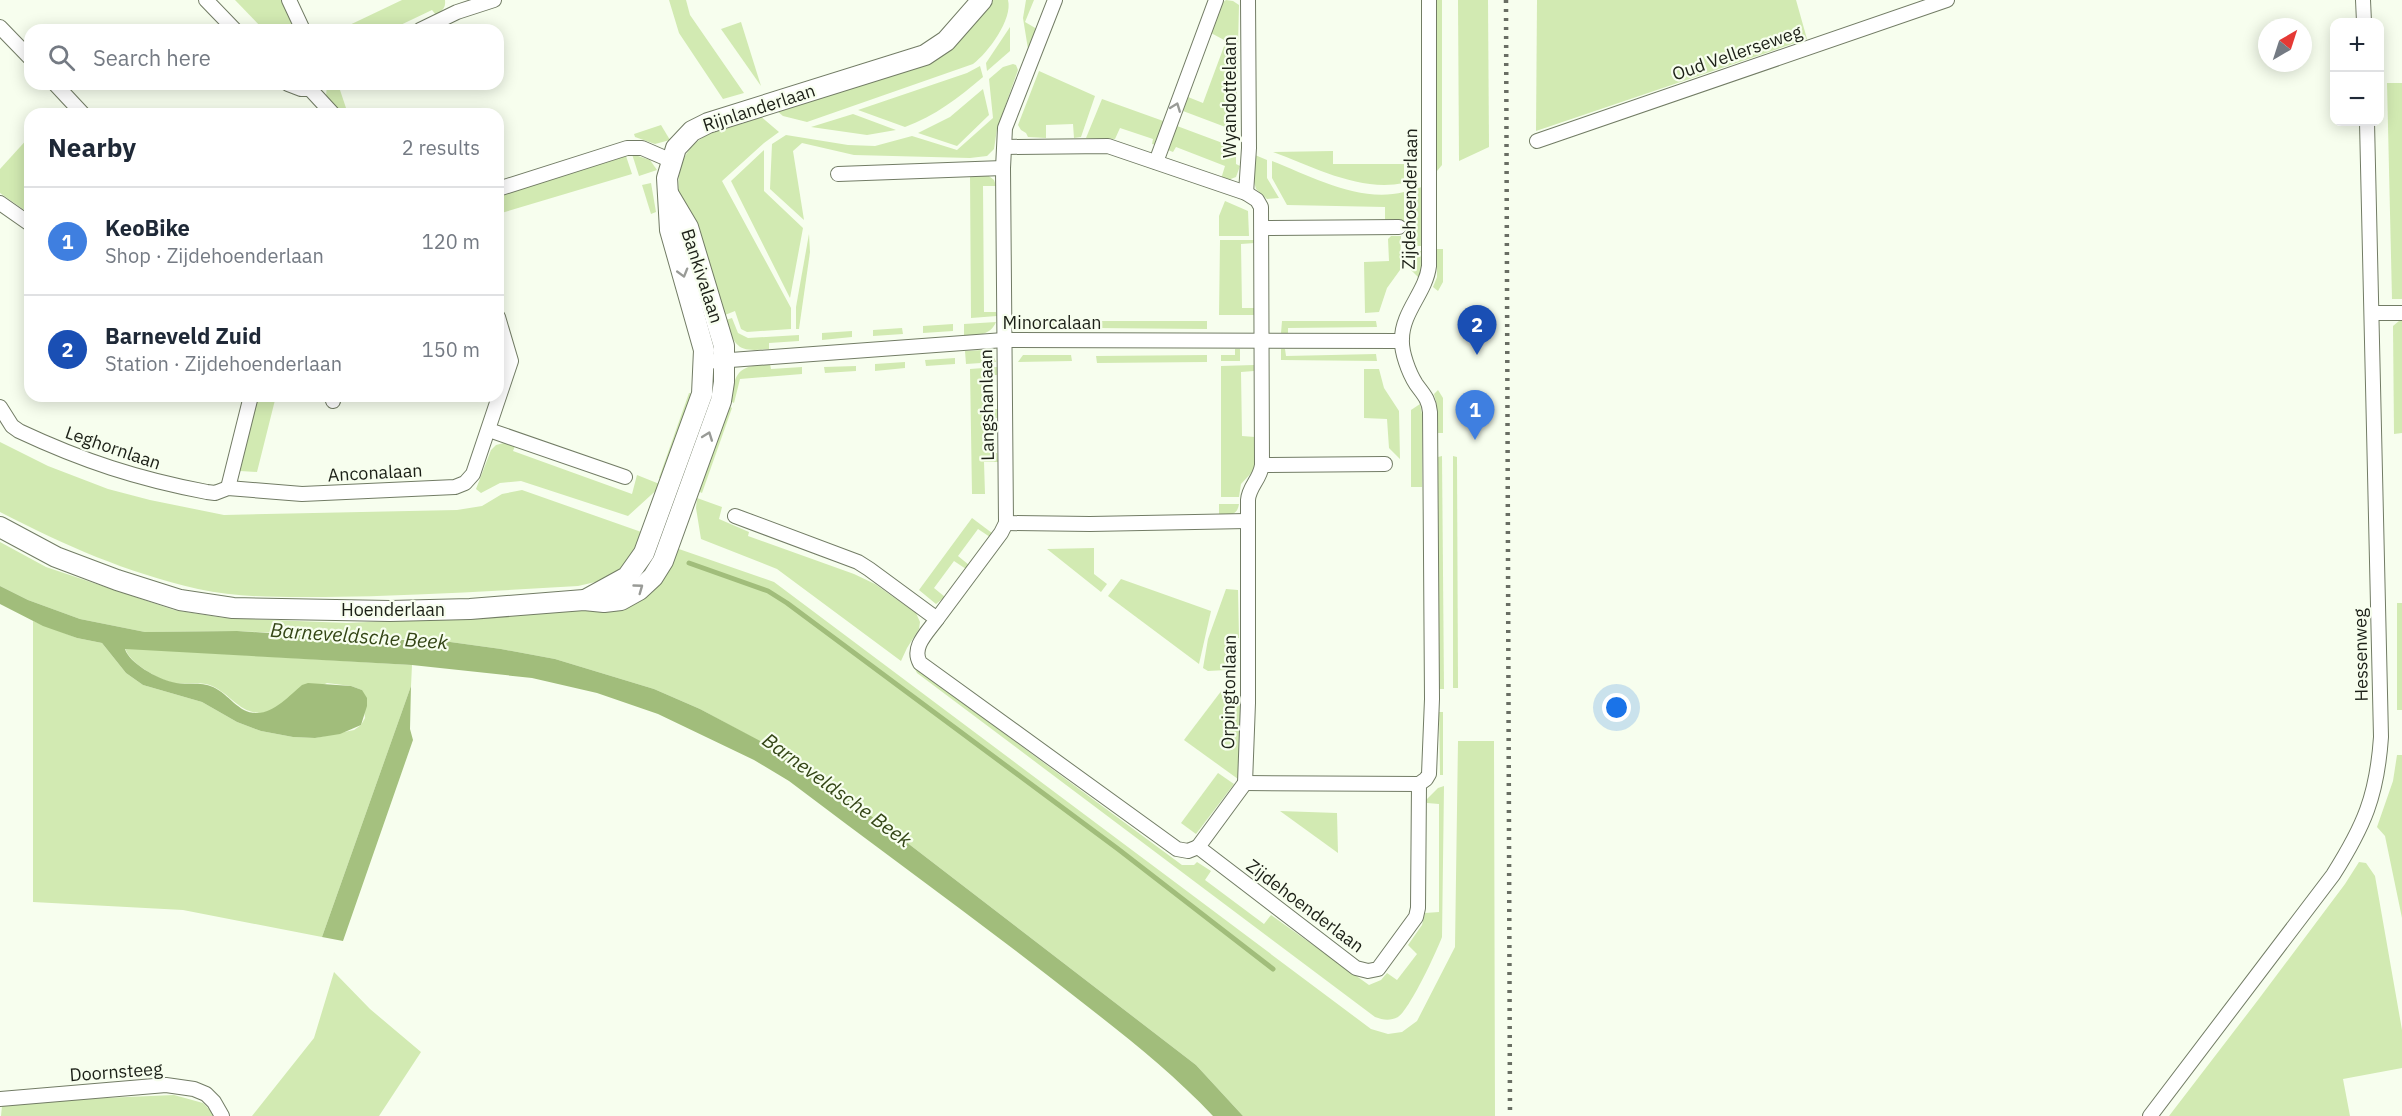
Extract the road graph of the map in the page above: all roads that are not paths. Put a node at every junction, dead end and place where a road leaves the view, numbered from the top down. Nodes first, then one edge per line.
1 (206, 0) edge
2 (289, 0) edge
3 (494, 0) edge
4 (982, 0) edge
5 (1055, 0) edge
6 (1216, 0) edge
7 (1248, 0) edge
8 (1429, 0) edge
9 (1947, 0) edge
10 (2363, 0) edge
11 (454, 6) edge
12 (2364, 18) edge
13 (229, 24) edge
14 (300, 24) edge
15 (428, 24) edge
16 (0, 27) edge
17 (24, 52) edge
18 (61, 90) edge
19 (315, 90) edge
20 (77, 108) edge
21 (328, 108) edge
22 (2367, 126) edge
23 (1537, 141) dead end
24 (1005, 147) junction
25 (672, 161) junction
26 (1156, 162) junction
27 (1003, 168) junction
28 (838, 174) dead end
29 (504, 187) edge
30 (1246, 193) junction
31 (669, 195) junction
32 (0, 203) edge
33 (24, 220) edge
34 (1399, 227) dead end
35 (1262, 228) junction
36 (2373, 313) junction
37 (2402, 313) edge
38 (504, 337) edge
39 (1004, 340) junction
40 (1260, 341) junction
41 (1401, 341) junction
42 (726, 361) junction
43 (704, 362) junction
44 (504, 383) edge
45 (250, 402) edge
46 (498, 402) edge
47 (0, 407) edge
48 (489, 430) junction
49 (1385, 464) dead end
50 (1262, 465) junction
51 (625, 477) dead end
52 (228, 488) junction
53 (735, 516) dead end
54 (1247, 521) junction
55 (1006, 523) junction
56 (0, 527) edge
57 (584, 600) junction
58 (937, 619) junction
59 (1245, 783) junction
60 (1419, 784) junction
61 (1198, 847) junction
62 (0, 1099) edge
63 (222, 1116) edge
64 (2150, 1116) edge

1 - 13 street
2 - 14 street
3 - 11 street
4 - 25 street, Rijnlanderlaan
5 - 24 street, Langshanlaan
26 -> 6 street, Wyandottelaan
7 - 30 street, Wyandottelaan
8 - 41 street, Zijdehoenderlaan
9 - 23 street, Oud Vellerseweg
10 - 12 street
11 - 15 street
16 - 17 street
18 - 20 street
19 - 21 street
22 - 36 street, Hessenweg
24 - 26 street, Wyandottelaan
24 - 27 street, Langshanlaan
25 - 29 street
25 - 31 street, Bankivalaan
26 - 30 street, Wyandottelaan
27 - 28 street
27 - 39 street, Langshanlaan
30 - 35 street
31 - 42 street, Bankivalaan
31 -> 43 street, Bankivalaan
32 - 33 street
34 - 35 street
35 - 40 street
36 - 37 street
36 - 64 street, Hessenweg
38 - 44 street, Anconalaan
39 - 40 street, Minorcalaan
39 - 42 street, Minorcalaan
39 - 55 street, Langshanlaan
40 - 41 street, Minorcalaan
40 - 50 street, Orpingtonlaan
41 - 60 street, Zijdehoenderlaan
42 - 43 street, Minorcalaan
57 -> 42 street, Hoenderlaan
43 - 57 street, Hoenderlaan
45 - 52 street
46 - 48 street, Anconalaan
47 - 52 street, Leghornlaan
48 - 51 street
48 - 52 street, Anconalaan
49 - 50 street
50 - 54 street, Orpingtonlaan
53 - 58 street
54 - 55 street
54 - 59 street, Orpingtonlaan
55 - 58 street
56 - 57 street, Hoenderlaan
58 - 61 street
59 - 60 street
59 - 61 street
60 - 61 street, Zijdehoenderlaan
62 - 63 street, Doornsteeg

